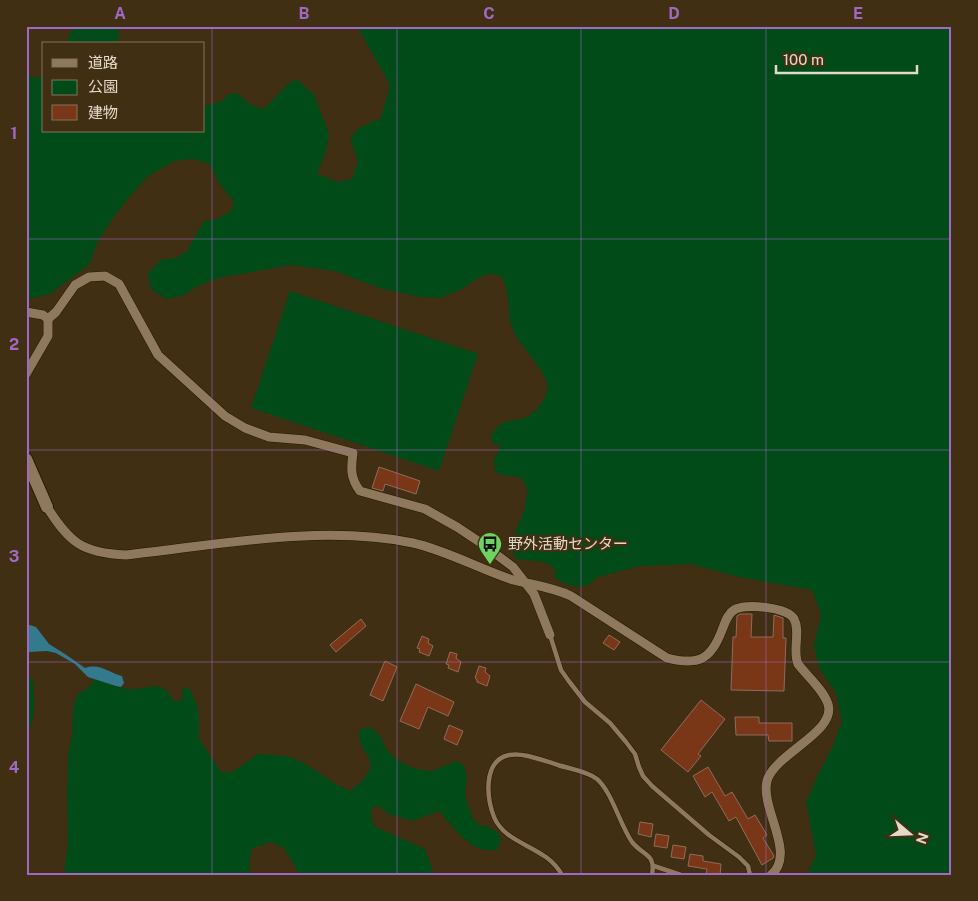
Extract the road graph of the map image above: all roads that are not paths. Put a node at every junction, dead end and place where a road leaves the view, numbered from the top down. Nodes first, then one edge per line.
1 (26, 312) edge
2 (48, 319) junction
3 (26, 374) edge
4 (26, 459) edge
5 (47, 507) joint
6 (525, 582) junction
7 (550, 635) joint
8 (654, 866) junction
9 (562, 875) edge
10 (652, 875) edge
11 (681, 875) edge
12 (750, 875) edge
13 (771, 875) edge

1 - 2 street
2 - 3 street
2 - 6 street
4 - 5 street
5 - 6 street
6 - 7 street
6 - 13 street
7 - 12 lane
8 - 9 lane
8 - 10 lane
8 - 11 lane

